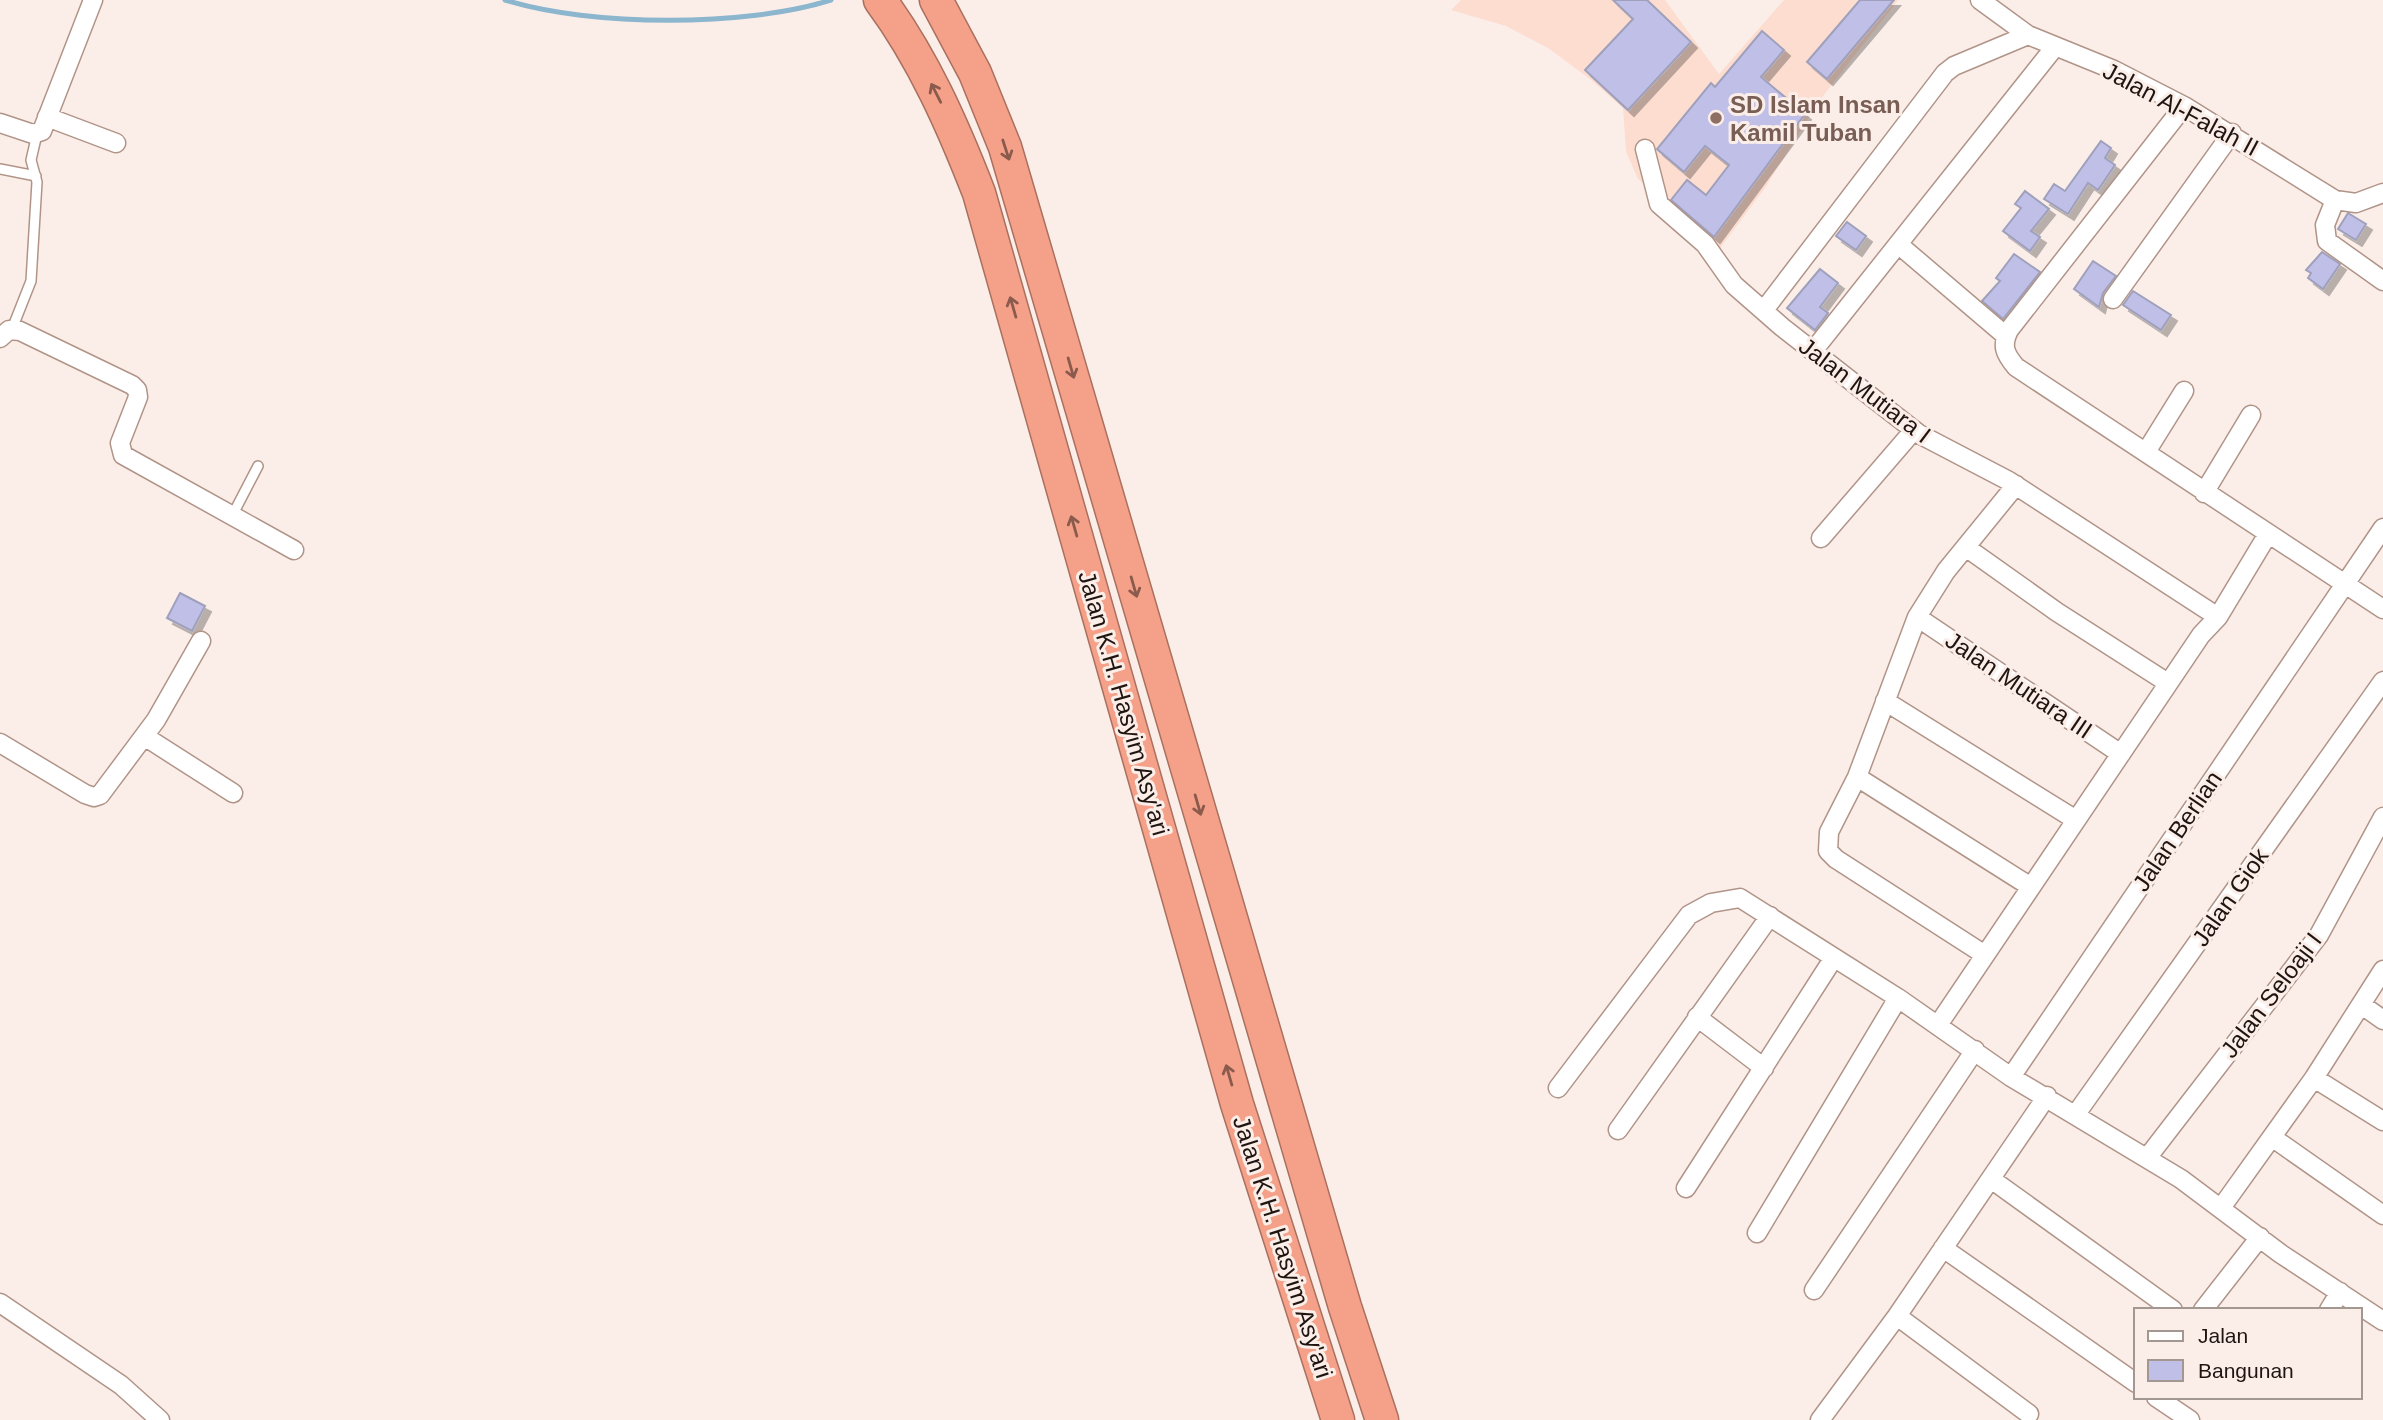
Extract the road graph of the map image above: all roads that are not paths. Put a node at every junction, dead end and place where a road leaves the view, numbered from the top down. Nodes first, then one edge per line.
1 (93, 0) edge
2 (880, 0) edge
3 (936, 0) edge
4 (1980, 0) edge
5 (2028, 35) junction
6 (2054, 48) junction
7 (2185, 106) junction
8 (47, 117) junction
9 (0, 122) edge
10 (2232, 133) junction
11 (37, 134) junction
12 (116, 143) dead end
13 (1645, 149) dead end
14 (0, 169) edge
15 (36, 176) junction
16 (2383, 193) edge
17 (2335, 200) junction
18 (1898, 244) junction
19 (2383, 281) edge
20 (2113, 299) dead end
21 (1764, 310) junction
22 (6, 333) edge
23 (2006, 336) junction
24 (1813, 351) junction
25 (2184, 391) dead end
26 (2251, 415) dead end
27 (1914, 430) junction
28 (2146, 452) junction
29 (258, 466) dead end
30 (2016, 485) junction
31 (2204, 493) junction
32 (232, 516) junction
33 (2383, 528) edge
34 (2268, 534) junction
35 (1821, 538) dead end
36 (1967, 548) junction
37 (294, 550) dead end
38 (2346, 587) junction
39 (2383, 609) edge
40 (1917, 617) junction
41 (2218, 617) junction
42 (201, 641) dead end
43 (2383, 681) edge
44 (2168, 683) junction
45 (1885, 701) junction
46 (144, 736) junction
47 (0, 743) edge
48 (2121, 754) junction
49 (1857, 777) junction
50 (233, 793) dead end
51 (2076, 820) junction
52 (2382, 821) edge
53 (2031, 887) junction
54 (1770, 916) junction
55 (1985, 955) junction
56 (1833, 960) junction
57 (2383, 970) edge
58 (1898, 999) junction
59 (2362, 1005) junction
60 (1698, 1017) junction
61 (2383, 1020) edge
62 (1938, 1025) junction
63 (1975, 1051) junction
64 (1764, 1068) junction
65 (2011, 1077) junction
66 (2314, 1078) junction
67 (1558, 1088) dead end
68 (2047, 1096) junction
69 (2076, 1114) junction
70 (2383, 1121) edge
71 (1618, 1130) dead end
72 (2273, 1138) junction
73 (2147, 1158) junction
74 (1991, 1180) junction
75 (1686, 1188) dead end
76 (2221, 1208) junction
77 (2383, 1215) edge
78 (1757, 1233) dead end
79 (2260, 1237) junction
80 (1943, 1248) junction
81 (1814, 1290) dead end
82 (2340, 1292) junction
83 (0, 1303) edge
84 (2170, 1308) edge
85 (2205, 1308) edge
86 (2330, 1308) edge
87 (1897, 1316) junction
88 (2383, 1321) edge
89 (2134, 1382) edge
90 (2159, 1399) edge
91 (2029, 1414) dead end
92 (160, 1420) edge
93 (1338, 1420) edge
94 (1382, 1420) edge
95 (1819, 1420) edge
96 (2190, 1420) edge

1 - 8 street
93 -> 2 highway, Jalan K.H. Hasyim Asy'ari
3 -> 94 highway, Jalan K.H. Hasyim Asy'ari
4 - 5 street, Jalan Al-Falah II
5 - 6 street, Jalan Al-Falah II
5 - 21 street
6 - 7 street, Jalan Al-Falah II
6 - 18 street
7 - 10 street, Jalan Al-Falah II
7 - 23 street
8 - 11 street
8 - 12 street
9 - 11 street
10 - 17 street, Jalan Al-Falah II
10 - 20 street
11 - 15 lane
13 - 21 street, Jalan Mutiara I
14 - 15 lane
15 - 22 lane
16 - 17 street
17 - 19 street
18 - 23 street
18 - 24 street
21 - 24 street, Jalan Mutiara I
22 - 32 street
23 - 28 street
24 - 27 street, Jalan Mutiara I
25 - 28 street
26 - 31 street
27 - 30 street, Jalan Mutiara I
27 - 35 street
28 - 31 street
29 - 32 lane
30 - 36 street
30 - 41 street, Jalan Mutiara I
31 - 34 street
32 - 37 street
33 - 38 street, Jalan Berlian
34 - 38 street
34 - 41 street
36 - 40 street
36 - 44 street
38 - 39 street
38 - 65 street, Jalan Berlian
40 - 45 street
40 - 48 street, Jalan Mutiara III
41 - 44 street
42 - 46 street
43 - 69 street, Jalan Giok
44 - 48 street
45 - 49 street
45 - 51 street
46 - 47 street
46 - 50 street
48 - 51 street
49 - 53 street
49 - 55 street
51 - 53 street
52 - 73 street, Jalan Seloaji I
53 - 55 street
54 - 56 street
54 - 60 street
54 - 67 street
55 - 62 street
56 - 58 street
56 - 64 street
57 - 59 street
58 - 62 street
58 - 78 street
59 - 61 street
59 - 66 street
60 - 64 street
60 - 71 street
62 - 63 street
63 - 65 street
63 - 81 street
64 - 75 street
65 - 68 street
66 - 70 street
66 - 72 street
68 - 69 street
68 - 74 street
69 - 73 street
72 - 76 street
72 - 77 street
73 - 76 street
74 - 80 street
74 - 84 street
76 - 79 street
79 - 82 street
79 - 85 street
80 - 87 street
80 - 89 street
82 - 86 street
82 - 88 street
83 - 92 street
87 - 91 street
87 - 95 street
90 - 96 street

